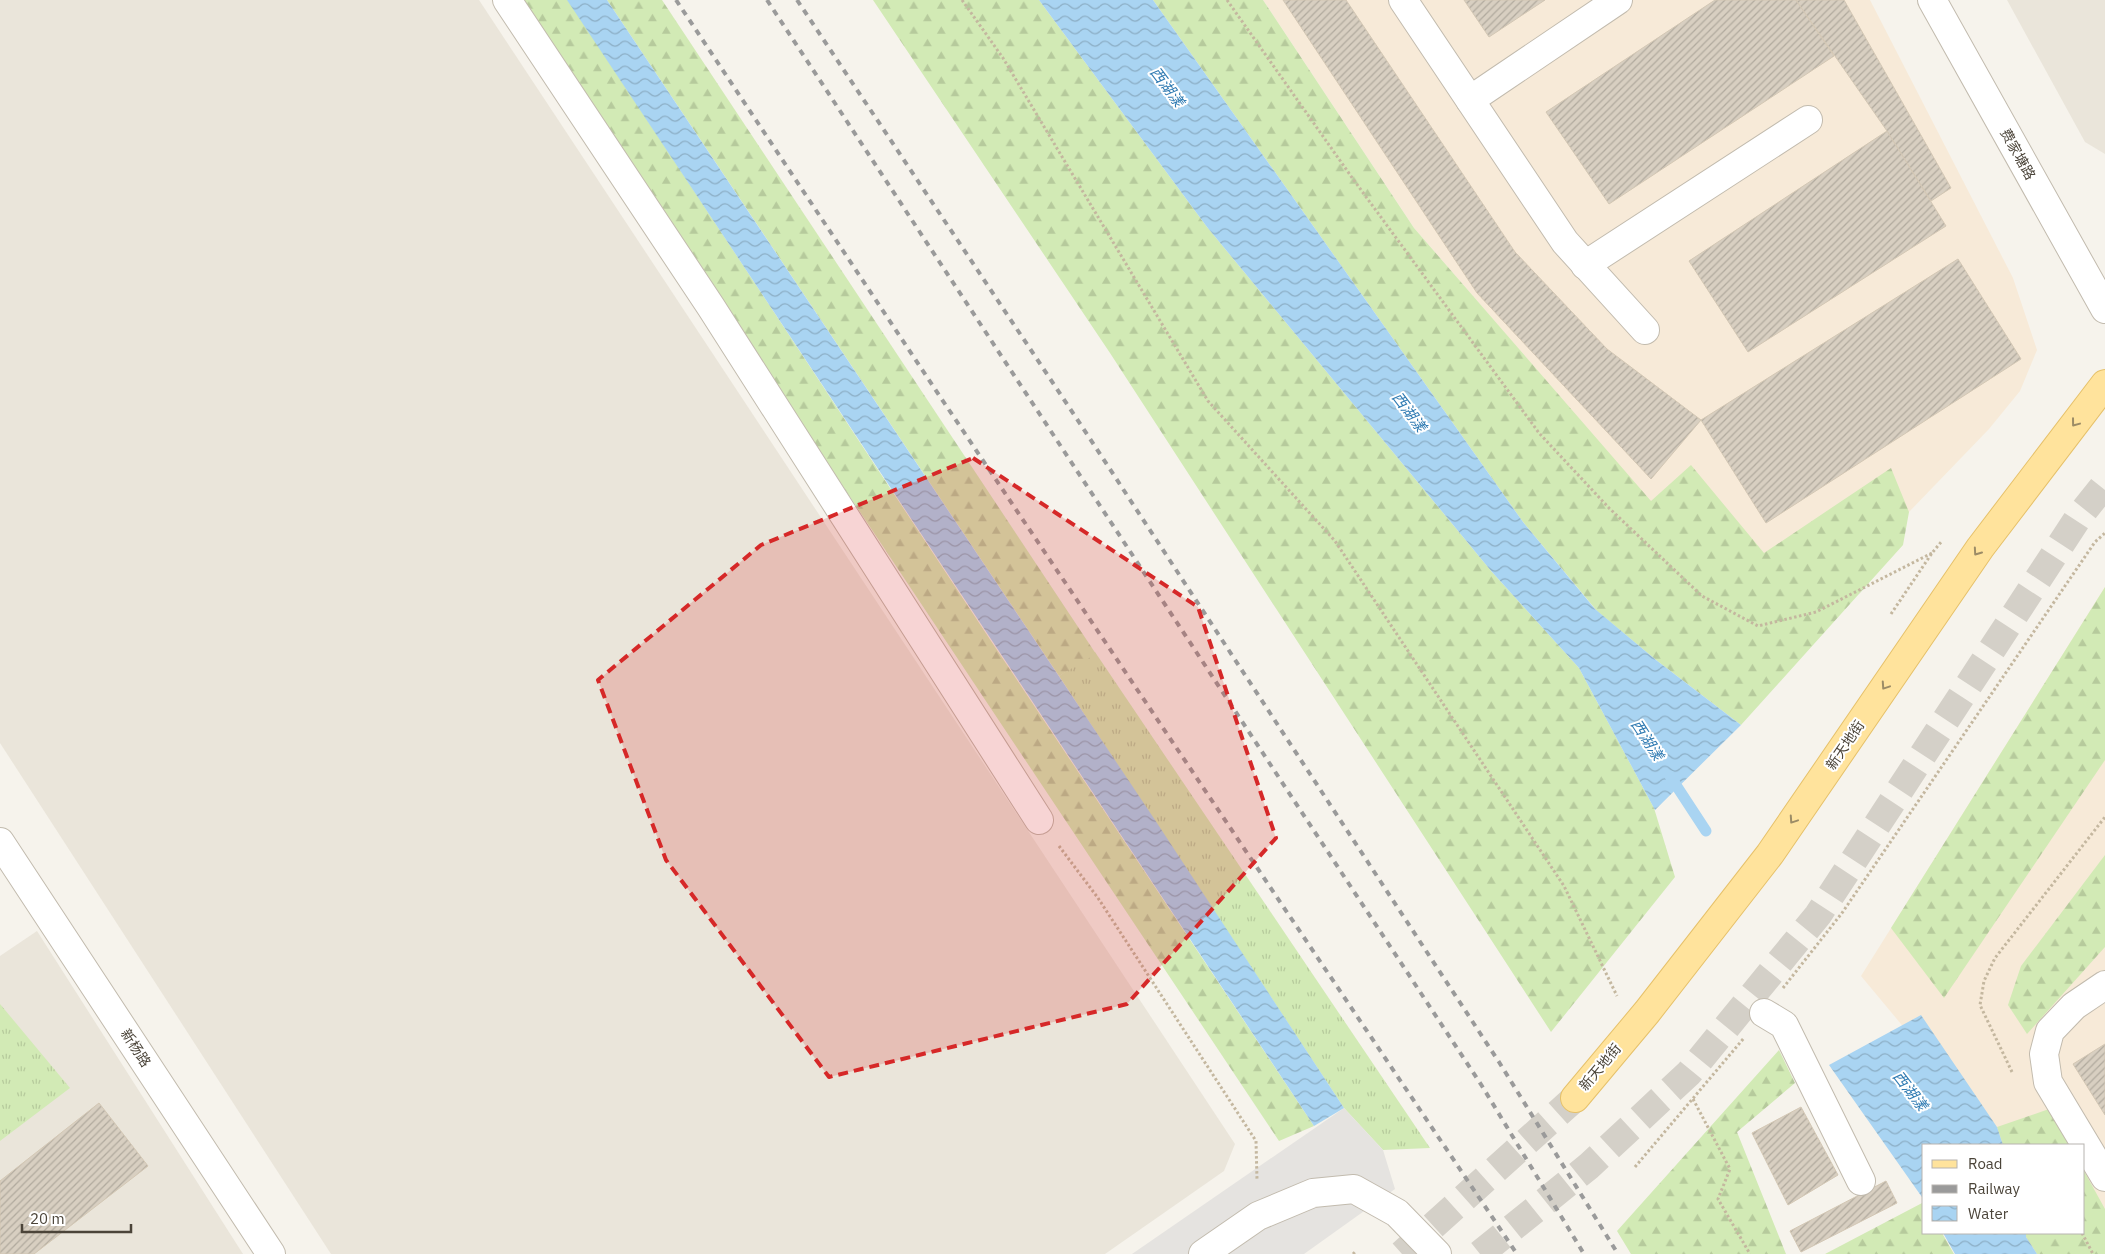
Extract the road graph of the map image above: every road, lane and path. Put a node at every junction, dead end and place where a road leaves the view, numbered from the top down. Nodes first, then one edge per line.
1 (507, 0) edge
2 (962, 0) edge
3 (1227, 0) edge
4 (1404, 0) edge
5 (1618, 0) edge
6 (1932, 0) edge
7 (1470, 100) junction
8 (1808, 120) dead end
9 (1585, 265) junction
10 (2105, 309) edge
11 (1645, 330) dead end
12 (2105, 384) edge
13 (2105, 532) edge
14 (1932, 553) dead end
15 (2105, 816) edge
16 (1039, 820) joint
17 (0, 842) edge
18 (2105, 985) edge
19 (1618, 996) dead end
20 (1764, 1013) junction
21 (2013, 1075) dead end
22 (1575, 1098) tunnel mouth
23 (1693, 1099) junction
24 (1635, 1167) dead end
25 (2105, 1177) edge
26 (1861, 1181) dead end
27 (1258, 1216) junction
28 (2083, 1234) edge
29 (272, 1254) edge
30 (1203, 1254) edge
31 (1437, 1254) edge
32 (1750, 1254) edge
33 (2093, 1254) edge

1 - 16 street
2 - 19 path
3 - 14 path
4 - 7 street
5 - 7 street
6 - 10 street, 费家塘路
7 - 9 street
8 - 9 street
9 - 11 street
12 -> 22 main road, 新天地街
13 - 20 path
15 - 21 path
16 - 27 path
17 - 29 street, 新杨路
18 - 25 street
20 - 23 path
20 - 26 street
23 - 24 path
23 - 32 path
27 - 30 street
27 - 31 street
28 - 33 path

